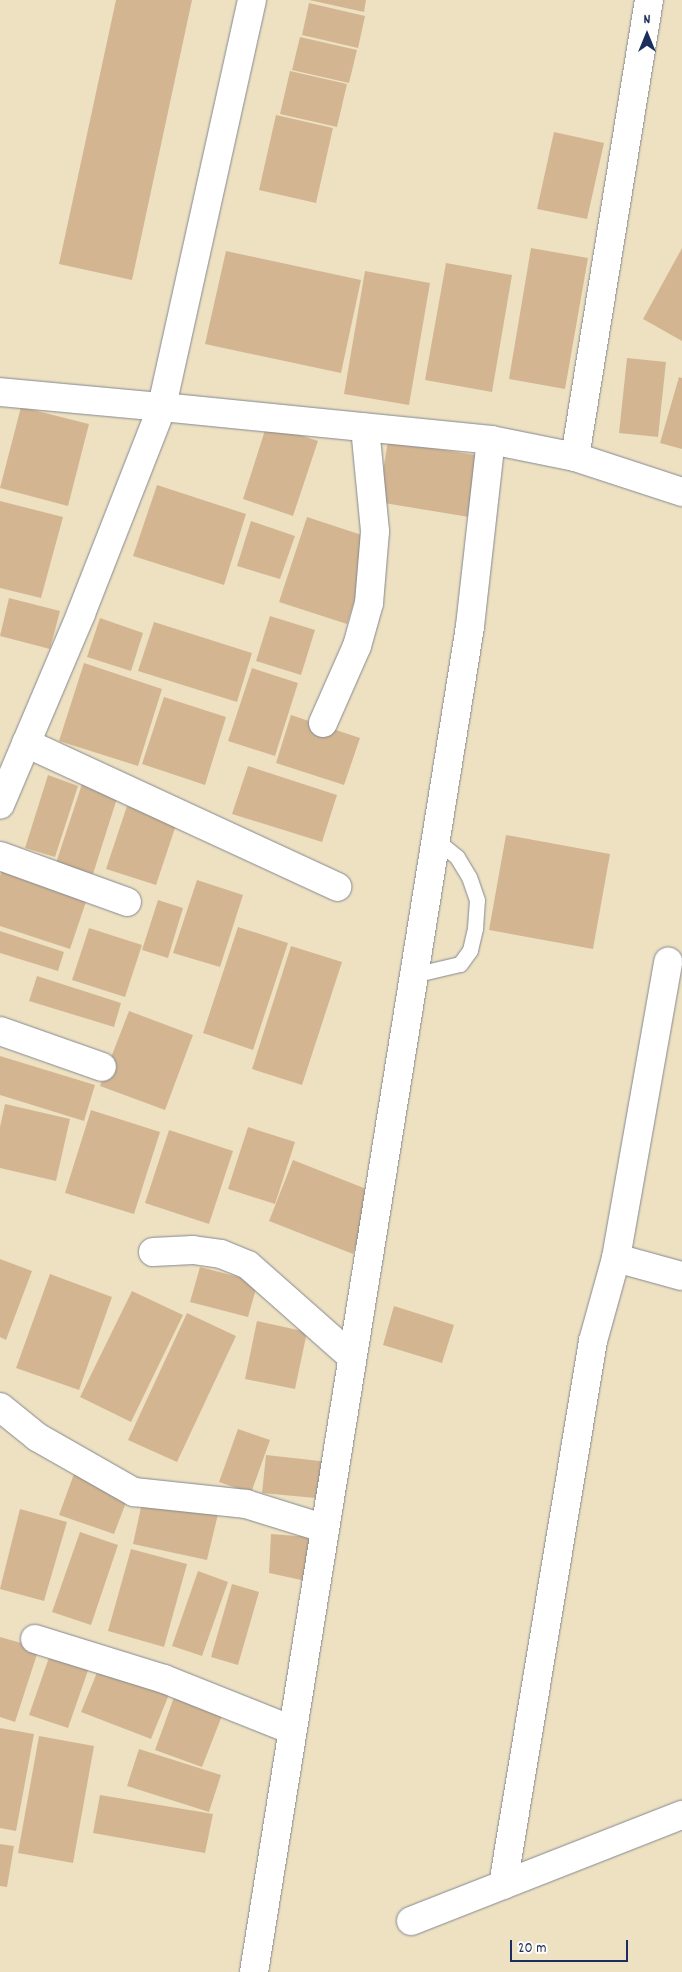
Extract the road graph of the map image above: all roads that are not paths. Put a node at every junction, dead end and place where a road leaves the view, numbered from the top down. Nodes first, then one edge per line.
1 (252, 0) edge
2 (649, 0) edge
3 (0, 392) edge
4 (162, 407) junction
5 (365, 427) junction
6 (491, 440) junction
7 (575, 457) junction
8 (682, 492) edge
9 (323, 723) dead end
10 (26, 744) junction
11 (0, 805) edge
12 (435, 839) junction
13 (0, 856) edge
14 (337, 887) dead end
15 (127, 902) dead end
16 (668, 962) dead end
17 (413, 975) junction
18 (0, 1031) edge
19 (102, 1067) dead end
20 (153, 1252) dead end
21 (616, 1258) junction
22 (682, 1276) edge
23 (351, 1356) junction
24 (0, 1407) edge
25 (323, 1528) junction
26 (35, 1638) dead end
27 (292, 1730) junction
28 (682, 1815) edge
29 (503, 1885) junction
30 (411, 1921) dead end
31 (254, 1972) edge

1 - 4 street
2 - 7 street
3 - 4 street
4 - 5 street
4 - 10 street
5 - 6 street
5 - 9 street
6 - 7 street
6 - 12 street
7 - 8 street
10 - 11 street
10 - 14 street
12 - 17 street
12 - 17 lane
13 - 15 street
16 - 21 street
17 - 23 street
18 - 19 street
20 - 23 street
21 - 22 street
21 - 29 street
23 - 25 street
24 - 25 street
25 - 27 street
26 - 27 street
27 - 31 street
28 - 29 street
29 - 30 street

